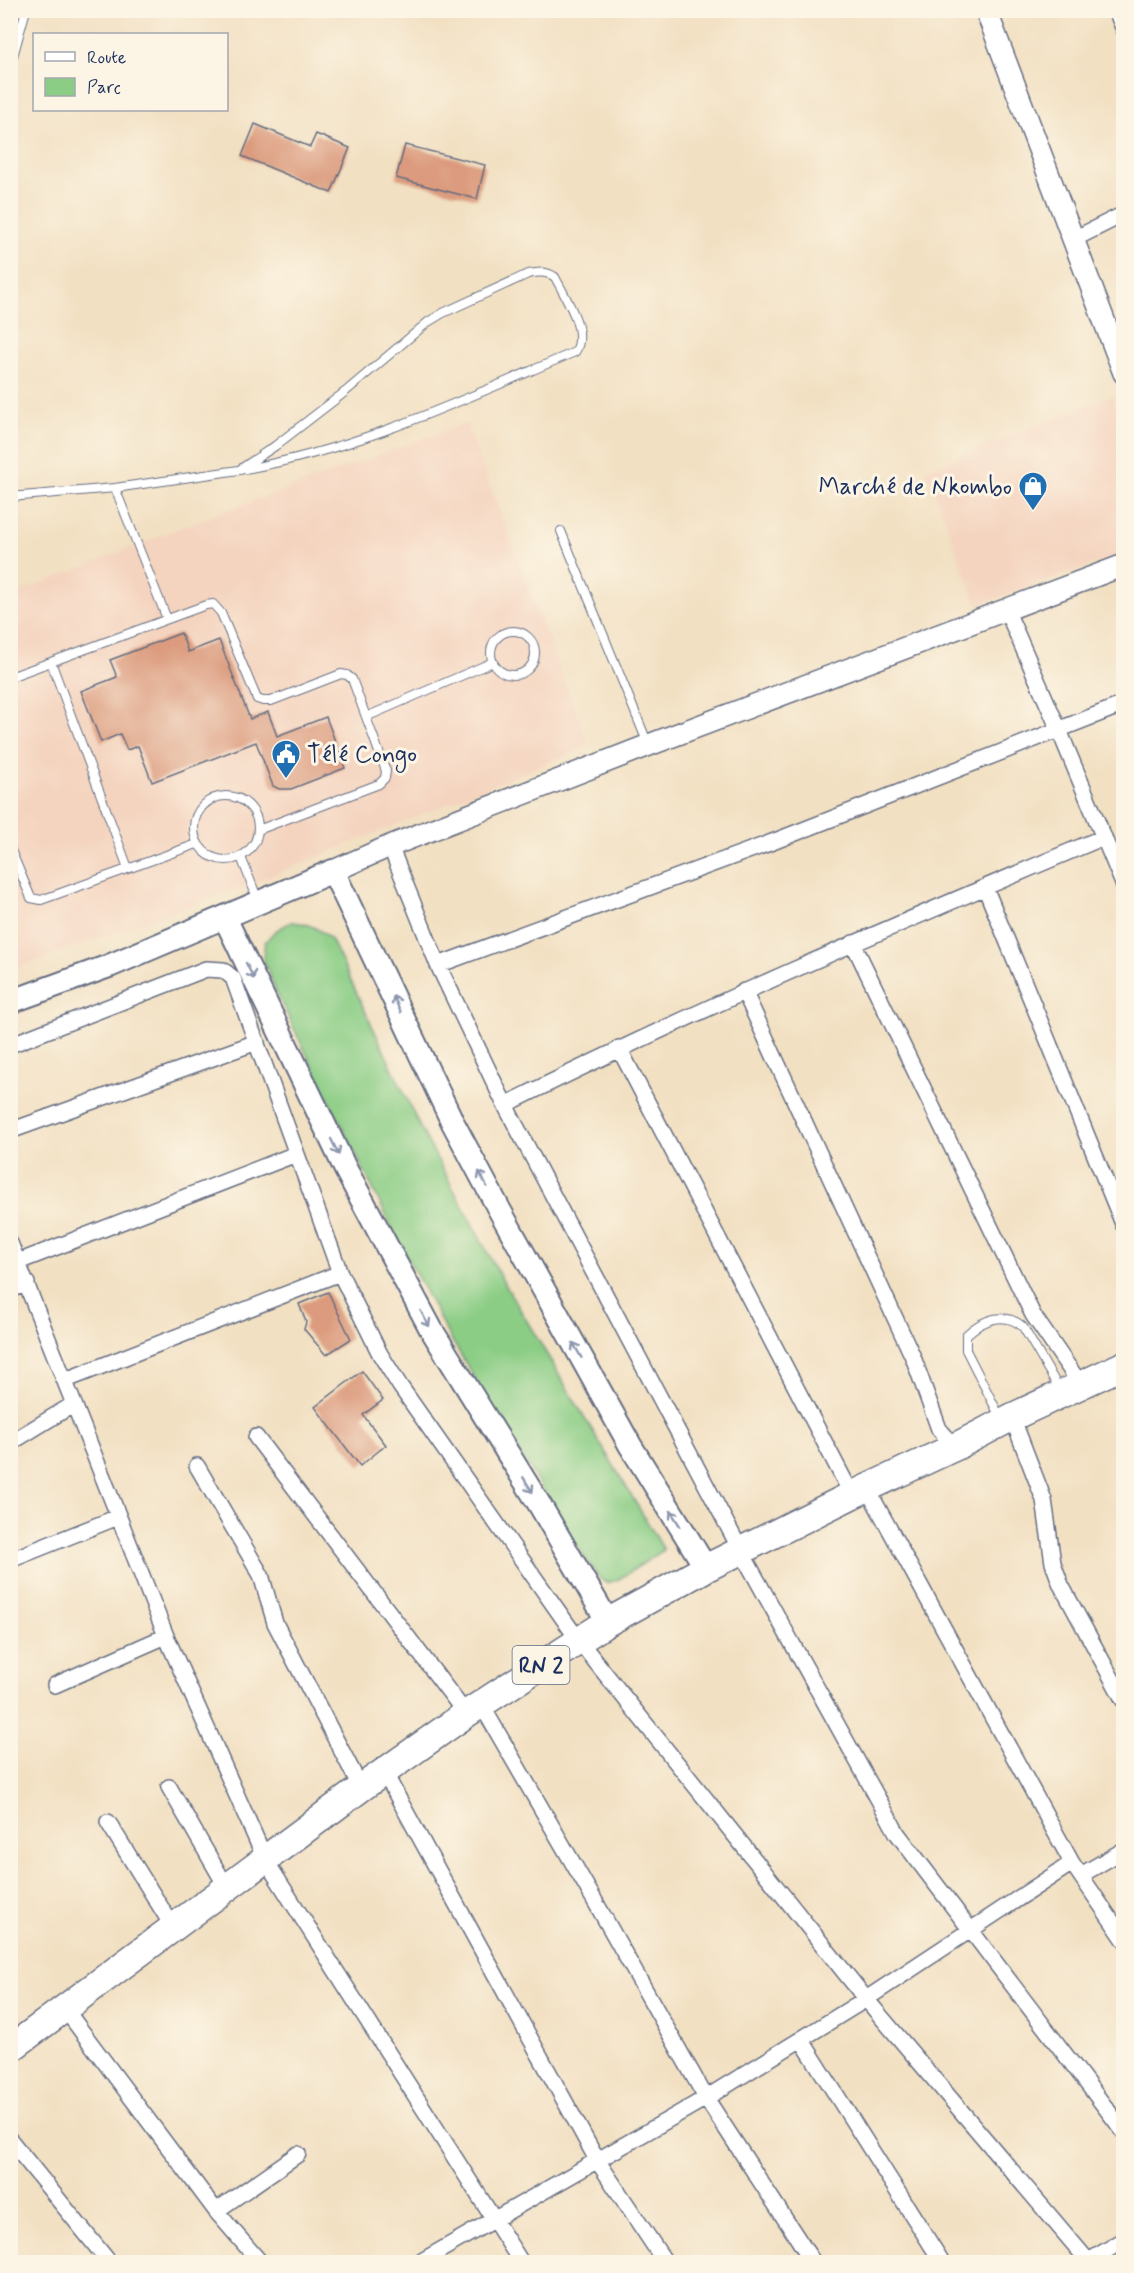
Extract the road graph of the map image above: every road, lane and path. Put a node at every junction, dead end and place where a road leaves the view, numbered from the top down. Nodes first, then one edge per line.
1 (26, 10) edge
2 (986, 10) edge
3 (1116, 10) edge
4 (1124, 30) edge
5 (10, 67) edge
6 (1124, 214) edge
7 (1074, 239) junction
8 (1124, 373) edge
9 (239, 470) junction
10 (115, 488) junction
11 (10, 498) edge
12 (561, 531) dead end
13 (1124, 565) edge
14 (1006, 609) junction
15 (167, 619) junction
16 (51, 662) junction
17 (493, 663) junction
18 (10, 677) edge
19 (1124, 704) edge
20 (366, 717) junction
21 (1059, 730) junction
22 (649, 745) junction
23 (258, 830) junction
24 (1104, 837) junction
25 (197, 844) junction
26 (390, 846) junction
27 (10, 848) edge
28 (241, 856) junction
29 (128, 868) junction
30 (333, 871) junction
31 (1124, 886) edge
32 (985, 887) junction
33 (259, 903) junction
34 (225, 918) junction
35 (853, 943) junction
36 (438, 965) junction
37 (744, 991) junction
38 (10, 1002) edge
39 (257, 1042) junction
40 (10, 1045) edge
41 (619, 1048) junction
42 (505, 1105) junction
43 (10, 1131) edge
44 (296, 1154) junction
45 (1124, 1226) edge
46 (10, 1243) edge
47 (18, 1262) junction
48 (340, 1273) junction
49 (27, 1283) junction
50 (10, 1290) edge
51 (1124, 1365) edge
52 (66, 1380) junction
53 (1072, 1390) junction
54 (74, 1404) junction
55 (1007, 1419) junction
56 (256, 1437) dead end
57 (10, 1443) edge
58 (955, 1446) junction
59 (197, 1466) dead end
60 (860, 1491) junction
61 (118, 1517) junction
62 (741, 1551) junction
63 (10, 1560) edge
64 (706, 1568) junction
65 (608, 1622) junction
66 (166, 1636) junction
67 (579, 1641) junction
68 (55, 1686) dead end
69 (1124, 1701) edge
70 (473, 1709) junction
71 (384, 1772) junction
72 (170, 1787) dead end
73 (361, 1788) junction
74 (108, 1822) dead end
75 (1124, 1850) edge
76 (266, 1861) junction
77 (1076, 1869) junction
78 (226, 1888) junction
79 (173, 1927) junction
80 (970, 1929) junction
81 (1124, 1939) edge
82 (866, 1999) junction
83 (65, 2008) junction
84 (801, 2039) junction
85 (10, 2049) edge
86 (706, 2098) junction
87 (1124, 2132) edge
88 (10, 2140) edge
89 (298, 2154) dead end
90 (597, 2160) junction
91 (216, 2211) junction
92 (494, 2221) junction
93 (1124, 2240) edge
94 (109, 2262) edge
95 (260, 2262) edge
96 (420, 2262) edge
97 (521, 2262) edge
98 (665, 2262) edge
99 (813, 2262) edge
100 (942, 2262) edge
101 (1088, 2262) edge

1 - 5 lane
2 - 7 street
3 - 4 street
6 - 7 street
7 - 8 street
9 - 9 lane
9 - 10 lane
10 - 11 lane
10 - 15 lane
12 - 22 lane
13 - 14 street
14 - 21 street
14 - 22 street
15 - 16 lane
15 - 20 lane
16 - 18 lane
16 - 29 lane
17 - 17 lane
17 - 20 lane
19 - 21 street
20 - 23 lane
21 - 24 street
21 - 36 street
22 - 26 street
23 - 25 lane
23 - 28 lane
24 - 31 street
24 - 32 street
25 - 28 lane
25 - 29 lane
26 - 30 street
26 - 36 street
27 - 29 lane
28 - 33 lane
30 - 33 main road
64 -> 30 main road
32 - 35 street
32 - 45 street
33 - 34 main road
34 - 38 main road
34 -> 65 main road
35 - 37 street
35 - 53 street
36 - 42 street
37 - 41 street
37 - 58 street
39 - 40 street
39 - 43 street
39 - 44 street
41 - 42 street
41 - 60 street
42 - 62 street
44 - 47 street
44 - 48 street
46 - 47 street
47 - 49 street
48 - 52 street
48 - 67 street
49 - 50 street
49 - 52 street
51 - 53 highway, RN 2
52 - 54 street
53 - 55 highway, RN 2
53 - 55 lane
54 - 57 street
54 - 61 street
55 - 58 highway, RN 2
55 - 69 street
56 - 70 street
58 - 60 highway, RN 2
59 - 73 street
60 - 62 highway, RN 2
60 - 77 street
61 - 63 street
61 - 66 street
62 - 64 highway, RN 2
62 - 80 street
64 - 65 highway, RN 2
65 - 67 highway, RN 2
66 - 68 street
66 - 76 street
67 - 70 highway, RN 2
67 - 82 street
70 - 71 highway, RN 2
70 - 86 street
71 - 73 highway, RN 2
71 - 90 street
72 - 78 street
73 - 76 highway, RN 2
74 - 79 street
75 - 77 street
76 - 78 highway, RN 2
76 - 92 street
77 - 80 street
77 - 81 street
78 - 79 highway, RN 2
79 - 83 highway, RN 2
80 - 82 street
80 - 87 street
82 - 84 street
82 - 101 street
83 - 85 highway, RN 2
83 - 91 street
84 - 86 street
84 - 100 street
86 - 90 street
86 - 99 street
88 - 94 street
89 - 91 street
90 - 92 street
90 - 98 street
91 - 95 street
92 - 96 street
92 - 97 street
93 - 101 street

